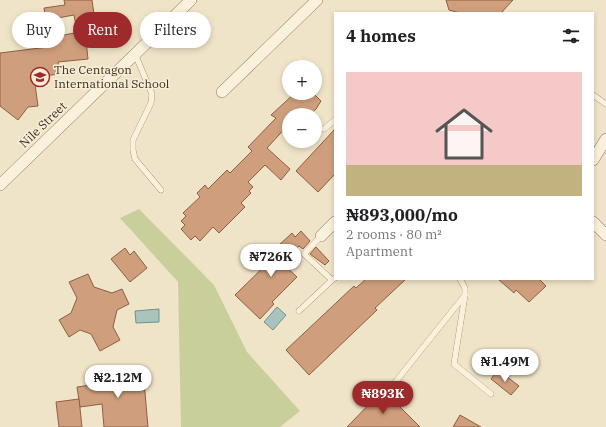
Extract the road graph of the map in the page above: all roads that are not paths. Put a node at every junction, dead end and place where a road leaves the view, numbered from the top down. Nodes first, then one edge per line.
1 (191, 0) edge
2 (317, 0) edge
3 (135, 54) junction
4 (222, 92) dead end
5 (594, 96) edge
6 (606, 104) edge
7 (334, 121) edge
8 (324, 129) dead end
9 (606, 139) edge
10 (594, 158) edge
11 (0, 185) edge
12 (161, 190) dead end
13 (334, 223) edge
14 (594, 223) edge
15 (606, 235) edge
16 (321, 236) joint
17 (334, 279) edge
18 (461, 280) edge
19 (465, 295) junction
20 (298, 311) dead end
21 (393, 385) dead end
22 (491, 394) dead end

1 - 3 street, Nile Street
2 - 4 street
3 - 11 street, Nile Street
3 - 12 lane
5 - 6 lane
7 - 8 lane
9 - 10 street
13 - 16 street
14 - 15 street
16 - 17 lane
17 - 20 lane
18 - 19 lane
19 - 21 lane
19 - 22 lane

